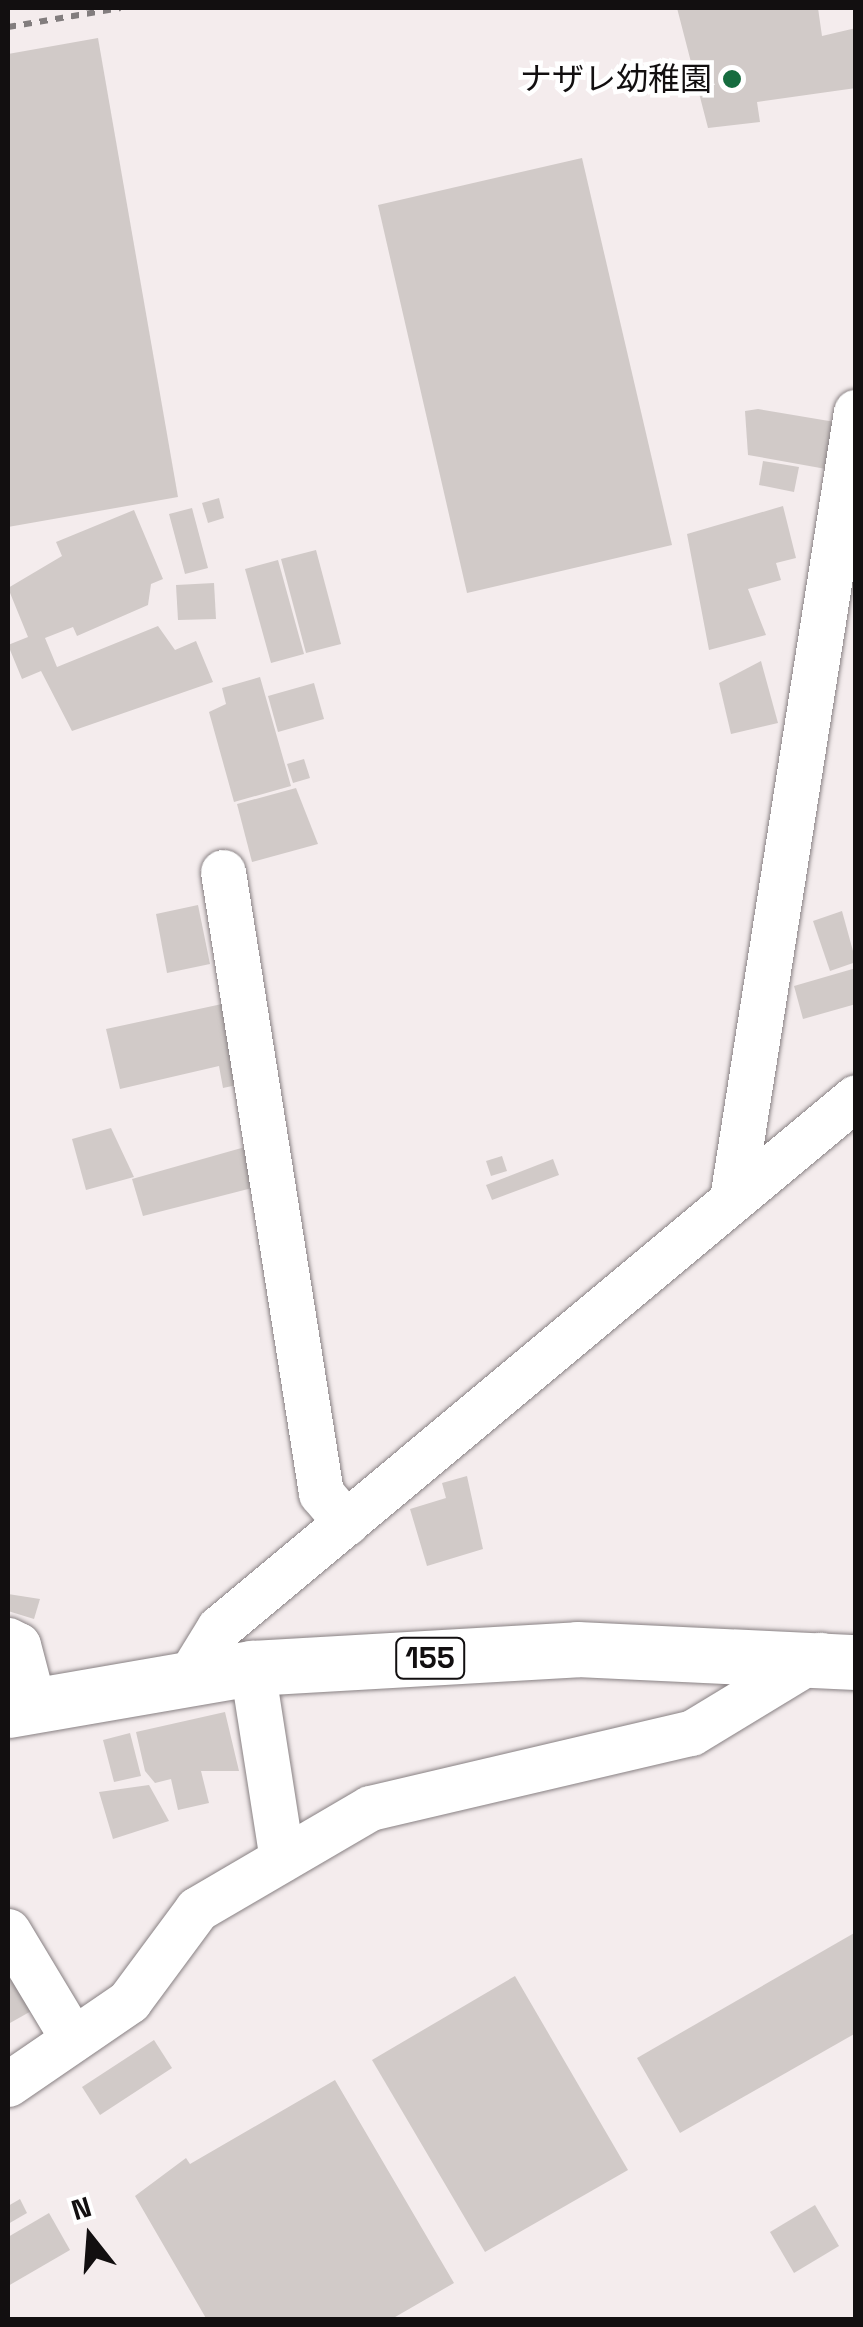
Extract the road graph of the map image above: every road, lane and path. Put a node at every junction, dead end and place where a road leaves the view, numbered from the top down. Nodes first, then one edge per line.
1 (120, 8) edge
2 (8, 27) edge
3 (856, 412) edge
4 (224, 872) dead end
5 (856, 1097) edge
6 (732, 1199) junction
7 (346, 1523) junction
8 (8, 1640) edge
9 (838, 1659) edge
10 (252, 1668) junction
11 (187, 1680) junction
12 (21, 1708) edge
13 (282, 1859) junction
14 (8, 1931) edge
15 (73, 2039) junction
16 (8, 2084) edge

1 - 2 path
3 - 6 street
4 - 7 street
5 - 6 street
6 - 7 street
7 - 11 street
8 - 12 street
9 - 10 highway, 155
9 - 13 street
10 - 11 highway, 155
10 - 13 street
11 - 12 highway, 155
13 - 15 street
14 - 15 street
15 - 16 street

